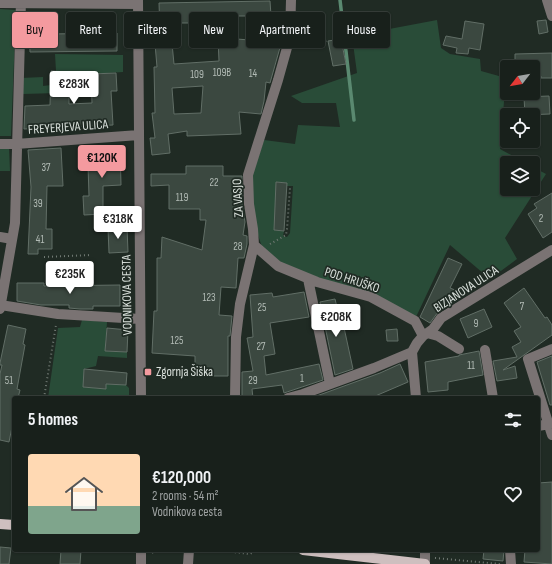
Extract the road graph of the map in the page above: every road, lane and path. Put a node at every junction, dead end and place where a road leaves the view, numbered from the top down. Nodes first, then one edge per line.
1 (291, 0) edge
2 (547, 0) edge
3 (20, 2) edge
4 (138, 2) edge
5 (0, 3) edge
6 (552, 16) edge
7 (139, 135) junction
8 (0, 144) edge
9 (16, 144) junction
10 (290, 188) dead end
11 (0, 237) edge
12 (12, 239) junction
13 (257, 248) junction
14 (552, 250) edge
15 (91, 255) dead end
16 (44, 257) dead end
17 (308, 278) junction
18 (0, 306) edge
19 (58, 314) junction
20 (140, 319) junction
21 (425, 334) junction
22 (459, 348) dead end
23 (552, 349) edge
24 (485, 350) dead end
25 (412, 352) junction
26 (330, 384) junction
27 (44, 396) edge
28 (141, 396) edge
29 (235, 396) edge
30 (296, 396) edge
31 (416, 396) edge
32 (493, 396) edge
33 (540, 396) edge
34 (540, 396) edge
35 (549, 424) junction
36 (540, 426) edge
37 (552, 435) edge
38 (0, 524) edge
39 (12, 525) edge
40 (141, 552) edge
41 (154, 552) edge
42 (189, 552) edge
43 (232, 552) edge
44 (253, 552) edge
45 (320, 552) edge
46 (425, 552) edge
47 (510, 552) edge
48 (152, 554) dead end
49 (141, 564) edge
50 (188, 564) edge
51 (425, 564) edge
52 (511, 564) edge

1 - 13 street, ZA VASJO
2 - 6 street
3 - 4 street
3 - 5 street
3 - 9 street
4 - 7 street, VODNIKOVA CESTA
7 - 9 street, FREYERJEVA ULICA
7 - 20 street, VODNIKOVA CESTA
8 - 9 street, FREYERJEVA ULICA
9 - 12 street
10 - 13 path
11 - 12 street
12 - 18 street
13 - 17 street, POD HRUŠKO
13 - 29 street, ZA VASJO
14 - 21 street, BIZJANOVA ULICA
15 - 16 path
17 - 21 street, POD HRUŠKO
17 - 26 street, POD HRUŠKO
18 - 19 street
19 - 20 street
19 - 27 path
20 - 28 street, VODNIKOVA CESTA
21 - 22 street
21 - 25 street, BIZJANOVA ULICA
23 - 33 street
24 - 32 street
25 - 26 street
25 - 31 street
26 - 30 street
34 - 35 street
35 - 36 street
35 - 37 street
38 - 39 main road
40 - 49 street
41 - 48 path
42 - 50 street
43 - 44 path
45 - 51 main road
46 - 51 street
47 - 52 street

